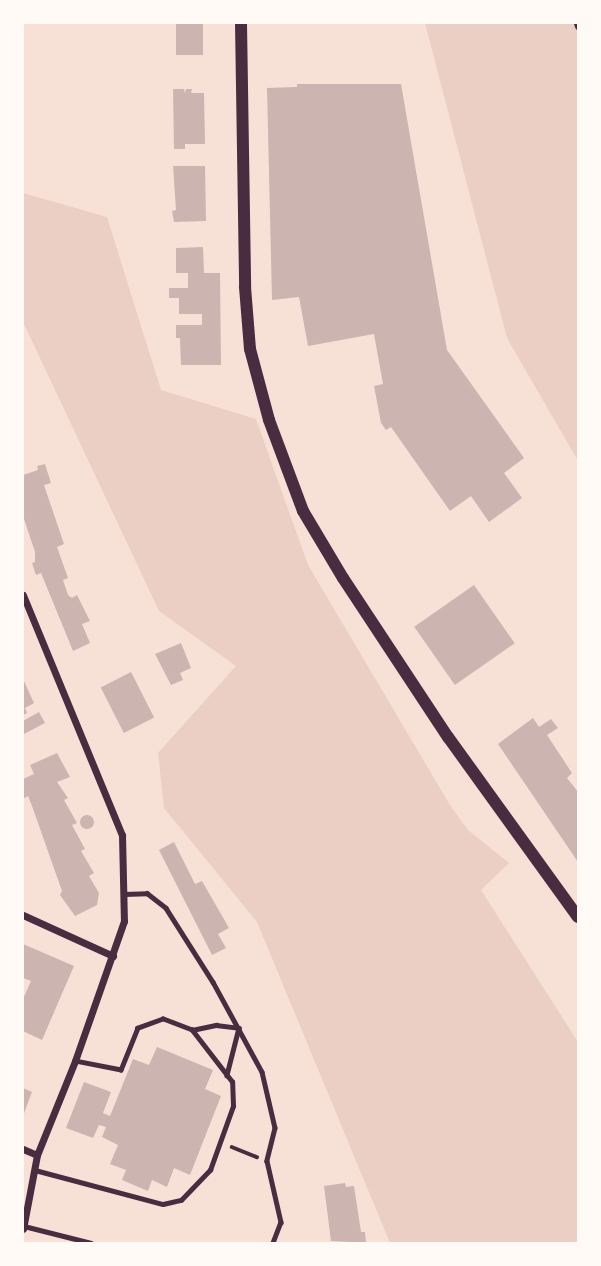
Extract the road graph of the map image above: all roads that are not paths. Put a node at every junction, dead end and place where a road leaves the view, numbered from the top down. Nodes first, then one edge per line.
1 (241, 23) edge
2 (23, 595) edge
3 (123, 894) junction
4 (23, 915) edge
5 (578, 917) edge
6 (113, 956) junction
7 (239, 1028) junction
8 (192, 1030) junction
9 (75, 1061) junction
10 (227, 1076) junction
11 (23, 1149) edge
12 (37, 1155) junction
13 (34, 1170) junction
14 (23, 1227) edge
15 (91, 1243) edge
16 (273, 1243) edge

1 - 5 street
2 - 3 street
3 - 6 street
3 - 7 lane
4 - 6 street
6 - 9 street
7 - 8 lane
7 - 10 lane
7 - 16 lane
8 - 9 lane
8 - 10 lane
9 - 12 street
10 - 13 lane
11 - 12 street
12 - 13 street
13 - 14 street
14 - 15 lane

